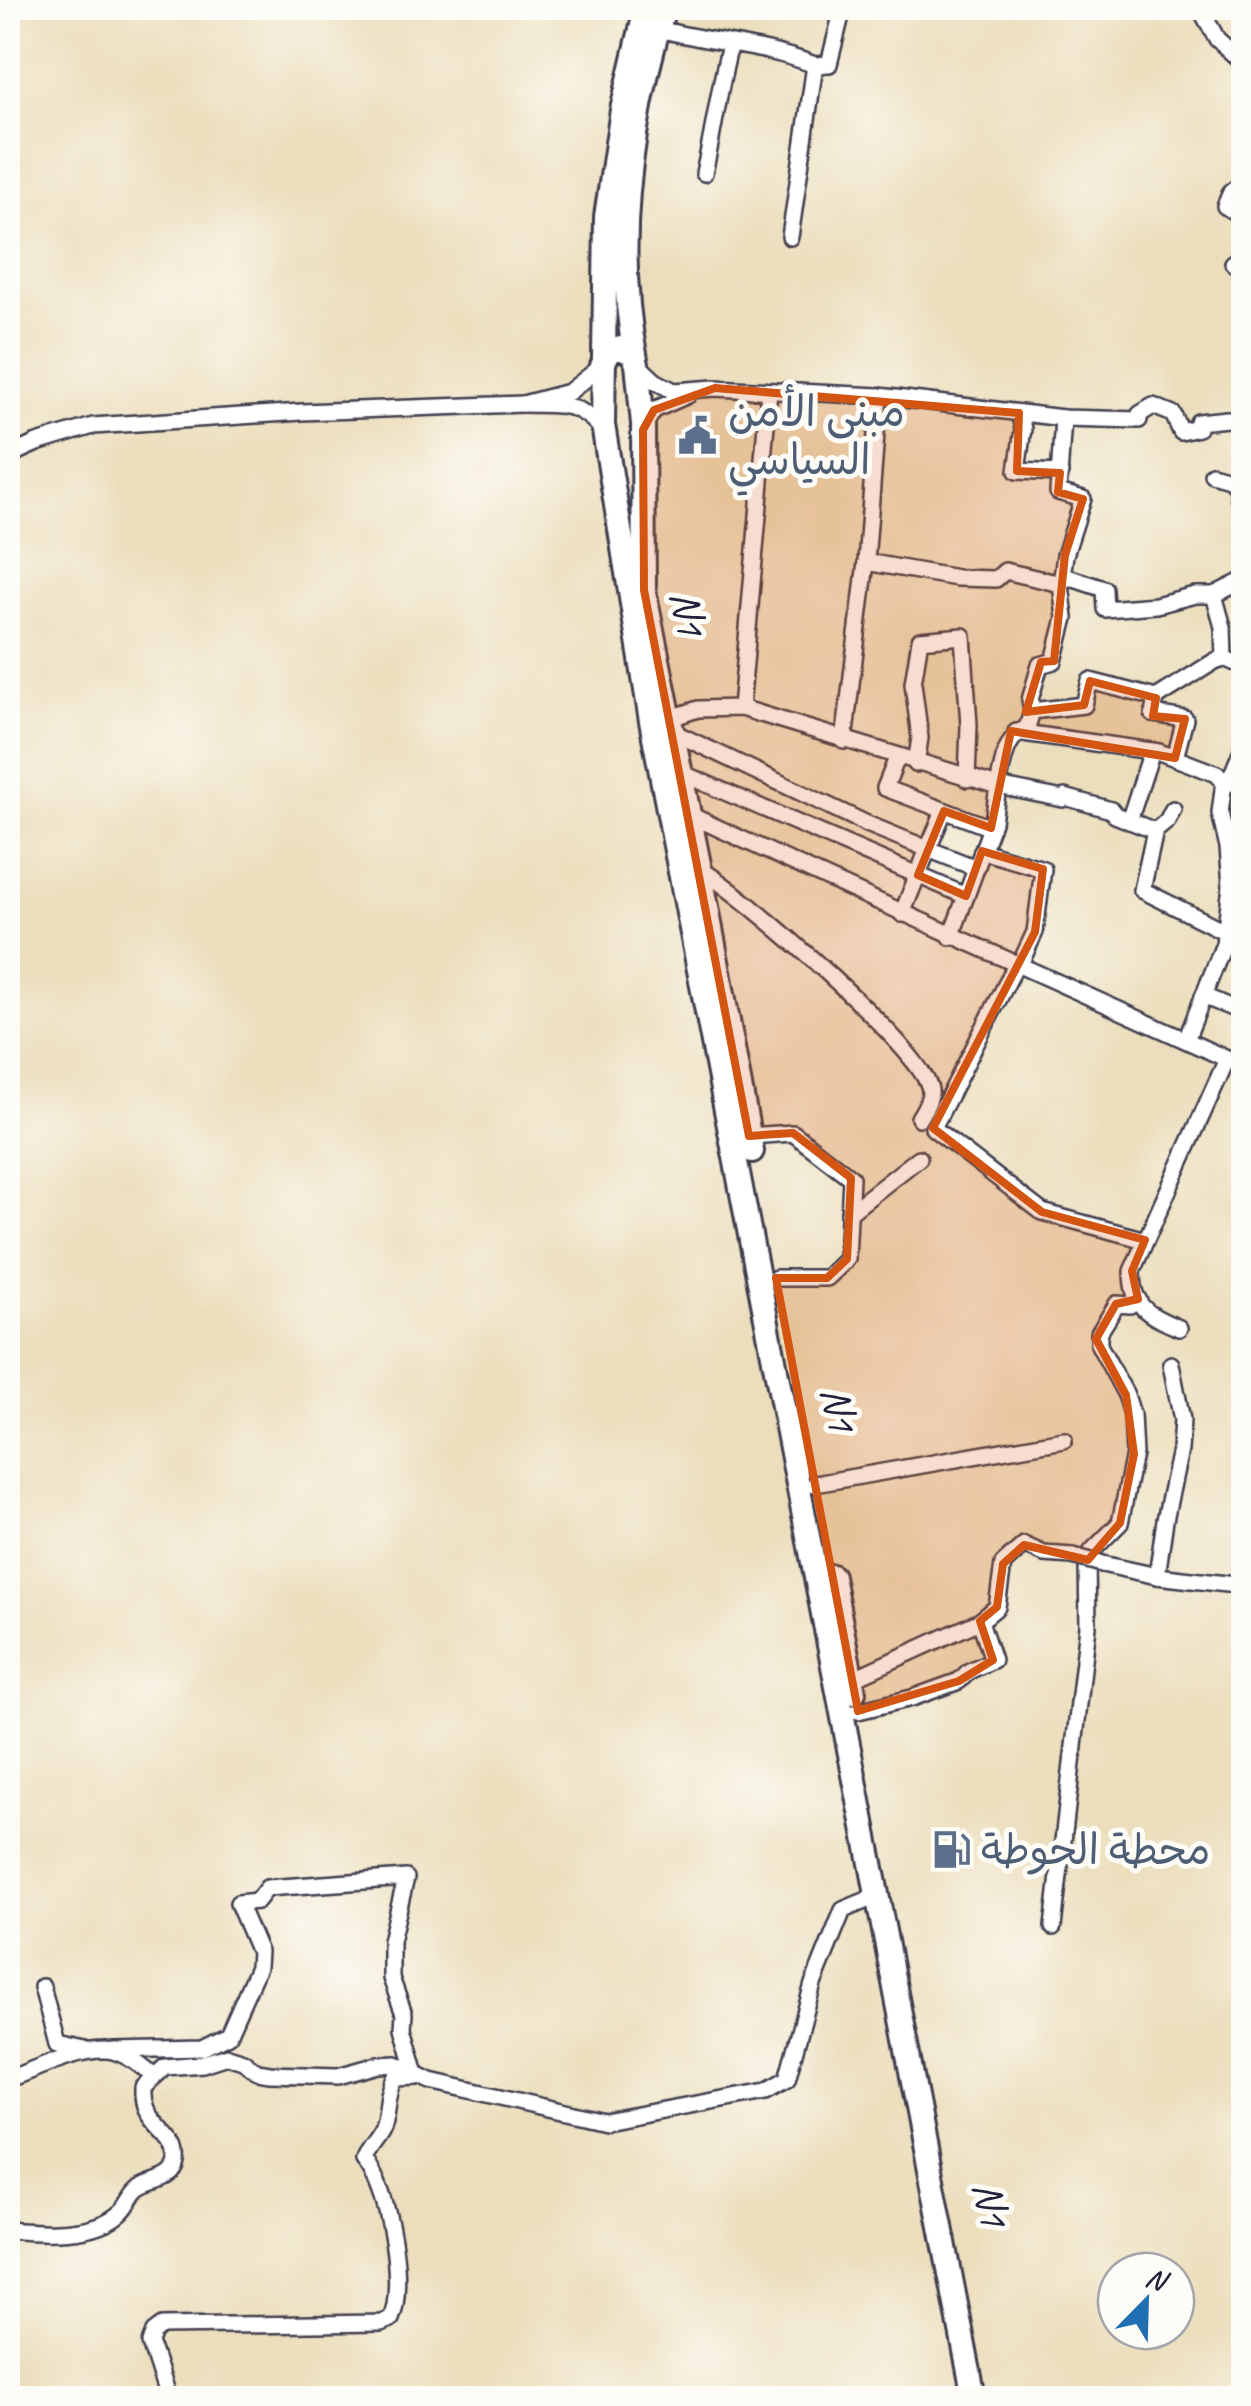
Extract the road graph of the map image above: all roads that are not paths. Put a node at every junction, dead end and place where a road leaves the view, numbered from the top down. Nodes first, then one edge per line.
1 (646, 8) edge
2 (844, 8) edge
3 (1200, 8) edge
4 (661, 18) edge
5 (730, 46) junction
6 (1244, 64) edge
7 (815, 65) junction
8 (704, 173) dead end
9 (1244, 182) edge
10 (1244, 218) edge
11 (790, 237) dead end
12 (637, 364) junction
13 (602, 366) junction
14 (714, 388) junction
15 (769, 391) junction
16 (879, 396) junction
17 (523, 404) junction
18 (1019, 413) junction
19 (1063, 418) junction
20 (1244, 422) edge
21 (643, 430) junction
22 (604, 432) junction
23 (8, 456) edge
24 (1060, 473) junction
25 (1212, 474) dead end
26 (1244, 503) edge
27 (866, 562) junction
28 (1062, 579) junction
29 (1244, 580) edge
30 (1214, 596) junction
31 (1224, 658) junction
32 (1244, 666) edge
33 (1156, 698) junction
34 (742, 708) junction
35 (1032, 711) junction
36 (672, 725) junction
37 (1016, 732) junction
38 (844, 741) junction
39 (1244, 745) edge
40 (1152, 751) junction
41 (898, 758) junction
42 (1175, 758) junction
43 (916, 764) junction
44 (679, 772) junction
45 (967, 779) junction
46 (998, 786) junction
47 (1232, 786) edge
48 (1173, 809) dead end
49 (944, 810) junction
50 (688, 814) junction
51 (1128, 820) junction
52 (991, 828) junction
53 (1155, 831) junction
54 (928, 849) junction
55 (982, 851) junction
56 (700, 868) junction
57 (976, 868) junction
58 (918, 875) junction
59 (966, 896) junction
60 (902, 914) junction
61 (1226, 933) junction
62 (951, 937) junction
63 (1244, 941) edge
64 (1019, 963) junction
65 (1203, 996) junction
66 (1244, 1012) edge
67 (1186, 1040) junction
68 (1227, 1059) junction
69 (1244, 1064) edge
70 (919, 1118) dead end
71 (749, 1136) junction
72 (919, 1158) dead end
73 (849, 1214) junction
74 (1144, 1240) junction
75 (776, 1278) junction
76 (1138, 1299) junction
77 (1179, 1328) dead end
78 (1171, 1364) dead end
79 (1064, 1440) dead end
80 (815, 1484) junction
81 (1157, 1576) junction
82 (1244, 1586) edge
83 (980, 1621) junction
84 (852, 1679) junction
85 (858, 1711) junction
86 (879, 1895) junction
87 (1053, 1928) dead end
88 (42, 1987) dead end
89 (106, 2050) junction
90 (417, 2076) junction
91 (154, 2077) junction
92 (8, 2079) edge
93 (8, 2230) edge
94 (168, 2398) edge
95 (974, 2398) edge
96 (990, 2398) edge

1 - 13 highway, N1
2 - 7 street
3 - 6 street
4 - 5 street
4 - 12 highway
5 - 7 street
5 - 8 street
7 - 11 street
9 - 10 street
12 - 13 highway
12 - 14 street
12 - 21 highway, N1
13 - 17 street
13 - 22 highway, N1
14 - 15 street
14 - 21 street
15 - 16 street
15 - 34 street
16 - 18 street
16 - 27 street
17 - 22 street
17 - 23 street
18 - 19 street
18 - 24 street
19 - 20 street
19 - 24 street
21 - 22 highway
21 - 36 highway, N1 / N1
22 - 86 highway, N1
24 - 28 street
25 - 26 street
27 - 28 street
27 - 38 street
28 - 30 street
28 - 35 street
29 - 30 street
30 - 31 street
31 - 32 street
31 - 33 street
33 - 35 street
33 - 42 street
34 - 36 street
34 - 38 street
35 - 37 street
36 - 44 highway, N1 / N1
36 - 54 street
37 - 40 street
37 - 46 street
38 - 41 street
39 - 47 street
40 - 42 street
40 - 51 street
41 - 43 street
41 - 49 street
42 - 47 street
43 - 45 street
43 - 45 street
44 - 50 highway, N1 / N1
44 - 58 street
45 - 46 street
46 - 51 street
46 - 52 street
47 - 61 street
48 - 53 street
49 - 52 street
49 - 54 street
50 - 56 highway, N1 / N1
50 - 60 street
51 - 53 street
52 - 55 street
53 - 61 street
54 - 57 street
54 - 58 street
55 - 57 street
55 - 64 street
56 - 70 street
56 - 71 highway, N1 / N1
57 - 59 street
58 - 59 street
58 - 60 street
59 - 62 street
60 - 62 street
61 - 63 street
61 - 65 street
62 - 64 street
64 - 67 street
64 - 74 street
65 - 66 street
65 - 67 street
67 - 68 street
68 - 69 street
68 - 74 street
71 - 73 street
71 - 75 highway, N1 / N1
72 - 73 street
73 - 75 street
74 - 76 street
75 - 80 highway, N1 / N1
76 - 77 street
76 - 87 street
78 - 81 street
79 - 80 street
80 - 84 highway, N1 / N1
81 - 82 street
81 - 83 street, bridge
83 - 84 street
83 - 85 street
84 - 85 highway, N1 / N1
85 - 96 highway, N1 / N1
86 - 90 street
86 - 95 highway, N1
88 - 89 street
89 - 90 street
89 - 91 street
89 - 92 street
90 - 91 street
90 - 94 street
91 - 93 street

